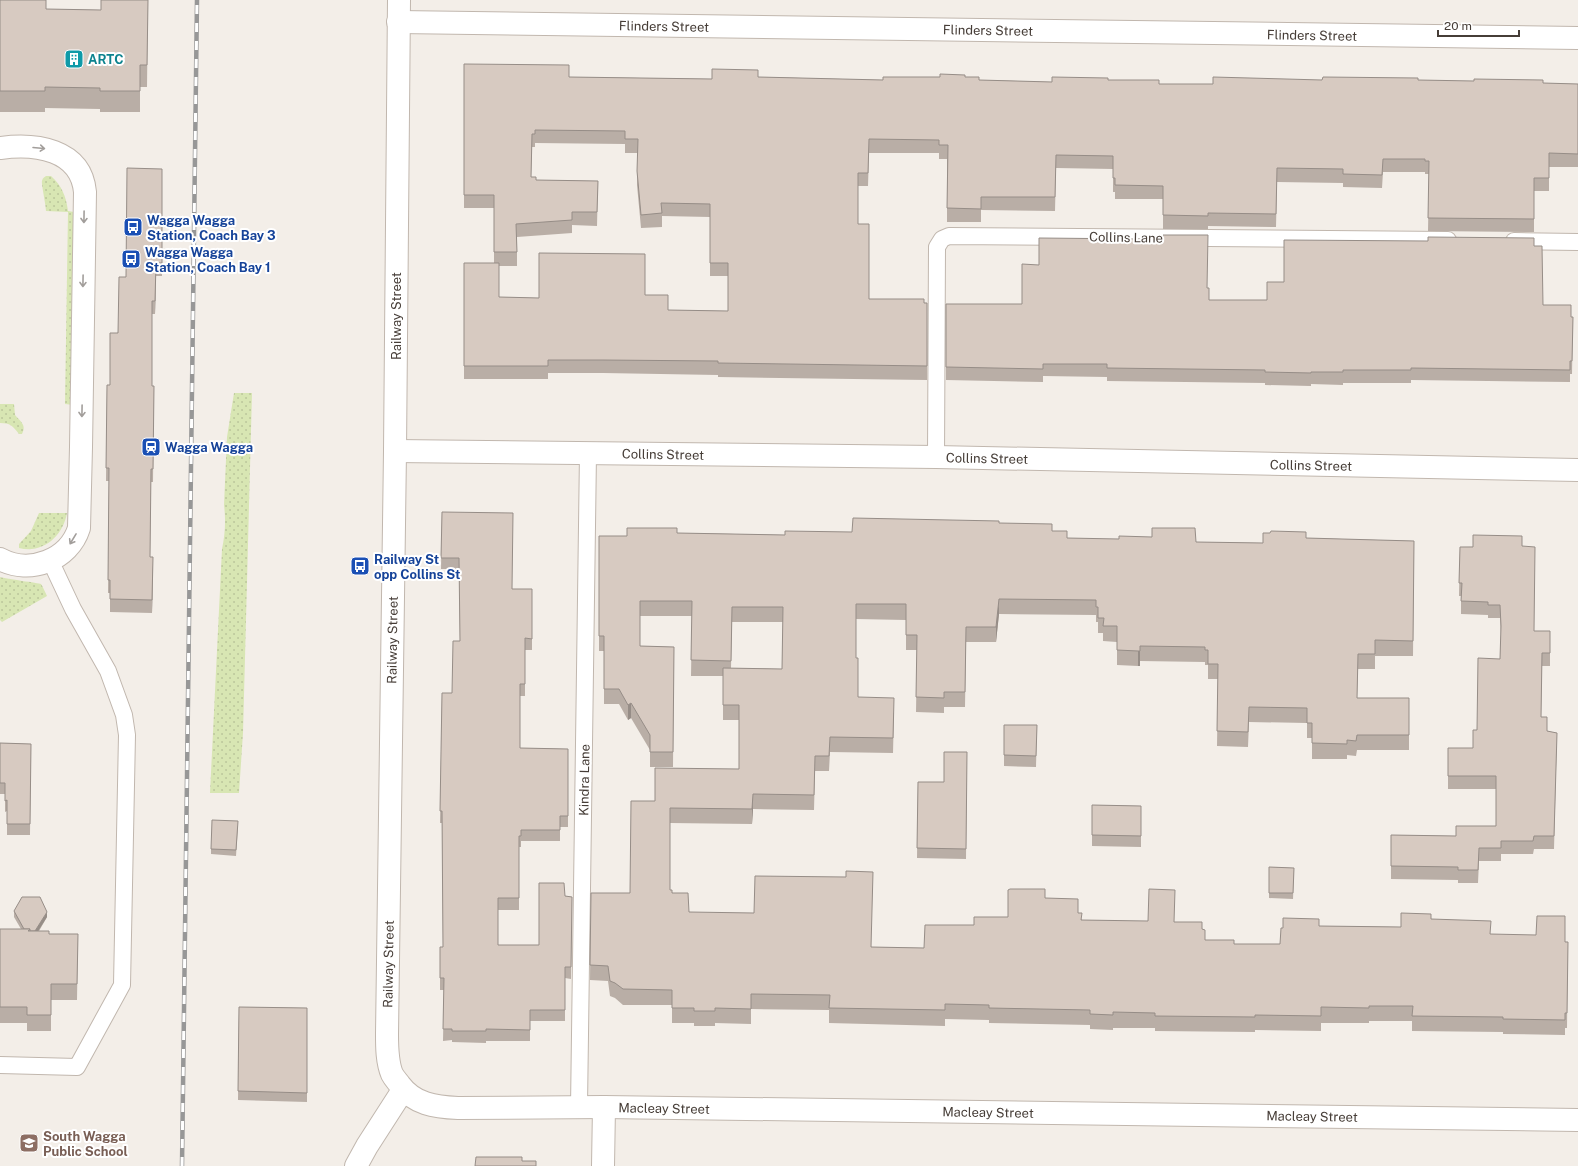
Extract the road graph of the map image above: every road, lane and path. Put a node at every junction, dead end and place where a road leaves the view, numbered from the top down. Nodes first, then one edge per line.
1 (399, 0) edge
2 (398, 22) junction
3 (1578, 38) edge
4 (2, 145) edge
5 (1466, 241) edge
6 (1498, 241) edge
7 (1578, 242) edge
8 (395, 452) junction
9 (588, 453) junction
10 (936, 457) junction
11 (1578, 470) edge
12 (0, 559) edge
13 (50, 560) junction
14 (0, 1065) edge
15 (404, 1090) junction
16 (579, 1107) junction
17 (604, 1107) junction
18 (1578, 1120) edge
19 (356, 1166) edge
20 (603, 1166) edge

1 - 2 street, Railway Street
2 - 3 street, Flinders Street
2 - 8 street, Railway Street
4 -> 13 street
5 - 10 lane, Collins Lane
6 - 7 lane
8 - 9 street, Collins Street
8 - 15 street, Railway Street
9 - 10 street, Collins Street
9 - 16 lane, Kindra Lane
10 - 11 street, Collins Street
12 - 13 street
13 - 14 lane
15 - 16 street, Macleay Street
15 - 19 street
16 - 17 street, Macleay Street
17 - 18 street, Macleay Street
17 - 20 street

